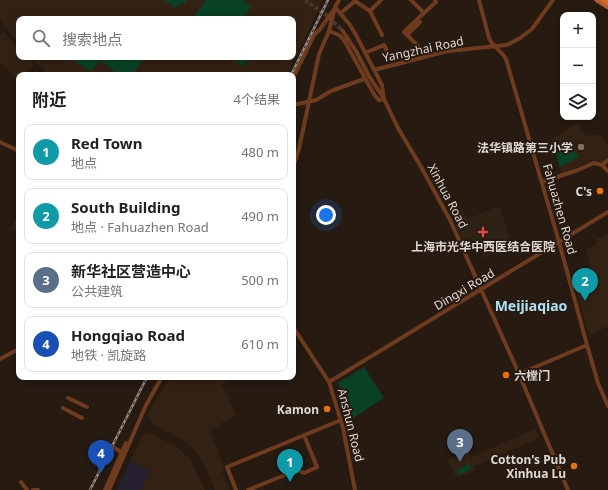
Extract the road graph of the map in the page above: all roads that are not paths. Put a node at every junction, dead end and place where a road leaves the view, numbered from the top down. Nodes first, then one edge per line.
1 (339, 0) edge
2 (381, 0) edge
3 (411, 0) edge
4 (435, 0) edge
5 (479, 0) edge
6 (553, 0) edge
7 (597, 0) edge
8 (604, 0) edge
9 (608, 2) edge
10 (335, 7) junction
11 (608, 7) edge
12 (370, 11) junction
13 (341, 13) junction
14 (424, 13) junction
15 (420, 22) dead end
16 (329, 30) junction
17 (342, 30) tunnel mouth
18 (408, 34) junction
19 (382, 35) dead end
20 (497, 47) junction
21 (365, 53) junction
22 (423, 57) junction
23 (391, 59) dead end
24 (374, 70) junction
25 (296, 72) edge
26 (364, 78) junction
27 (384, 99) junction
28 (308, 102) junction
29 (296, 104) edge
30 (0, 142) edge
31 (16, 150) edge
32 (296, 158) edge
33 (608, 160) edge
34 (602, 165) junction
35 (608, 171) edge
36 (542, 182) junction
37 (608, 212) edge
38 (559, 242) junction
39 (482, 290) junction
40 (296, 332) edge
41 (587, 345) junction
42 (16, 351) edge
43 (0, 359) edge
44 (519, 374) junction
45 (160, 380) edge
46 (329, 382) junction
47 (608, 394) edge
48 (604, 397) junction
49 (68, 398) dead end
50 (608, 406) edge
51 (87, 407) dead end
52 (63, 408) dead end
53 (82, 418) dead end
54 (341, 420) junction
55 (304, 435) junction
56 (106, 443) dead end
57 (126, 444) dead end
58 (123, 454) junction
59 (21, 482) dead end
60 (25, 489) edge
61 (33, 490) edge
62 (38, 490) edge
63 (105, 490) edge
64 (109, 490) edge
65 (236, 490) edge
66 (248, 490) edge
67 (355, 490) edge
68 (568, 490) edge

1 - 10 street
2 - 12 street
3 - 14 street
4 - 14 street
5 - 20 street, Fahuazhen Road
6 - 20 street, Yangzhai Road
7 - 11 main road
8 - 9 highway
10 - 13 street
10 - 16 street
10 - 25 street
12 - 13 street
12 - 19 street
13 - 21 street
14 - 18 street
15 - 18 street
16 - 26 street
16 - 28 street
17 - 27 street, Xinhua Road
18 - 22 street
20 - 22 street, Yangzhai Road
20 - 36 street, Fahuazhen Road
21 - 23 street
21 - 24 street
22 - 24 street, Yangzhai Road
24 - 27 street
26 - 27 street
26 - 28 street
27 - 39 street, Xinhua Road
28 - 29 street
28 - 32 street
30 - 31 street
33 - 34 street
34 - 35 street
34 - 36 street
36 - 38 street, Fahuazhen Road
37 - 38 street, Dingxi Road
38 - 39 street, Dingxi Road
38 - 41 street, Fahuazhen Road
39 - 44 street, Xinhua Road
39 - 46 street, Dingxi Road
40 - 46 street, Anshun Road
41 - 44 street
41 - 48 street, Fahuazhen Road
42 - 43 street
44 - 68 street, Xinhua Road
45 - 58 street
46 - 54 street, Anshun Road
47 - 48 street
48 - 50 street, Fahuazhen Road
49 - 51 street
52 - 53 street
54 - 55 street
54 - 67 street, Anshun Road
55 - 65 street
55 - 66 street
56 - 58 street
57 - 58 street
58 - 63 street
58 - 64 street
59 - 60 street
61 - 62 street

